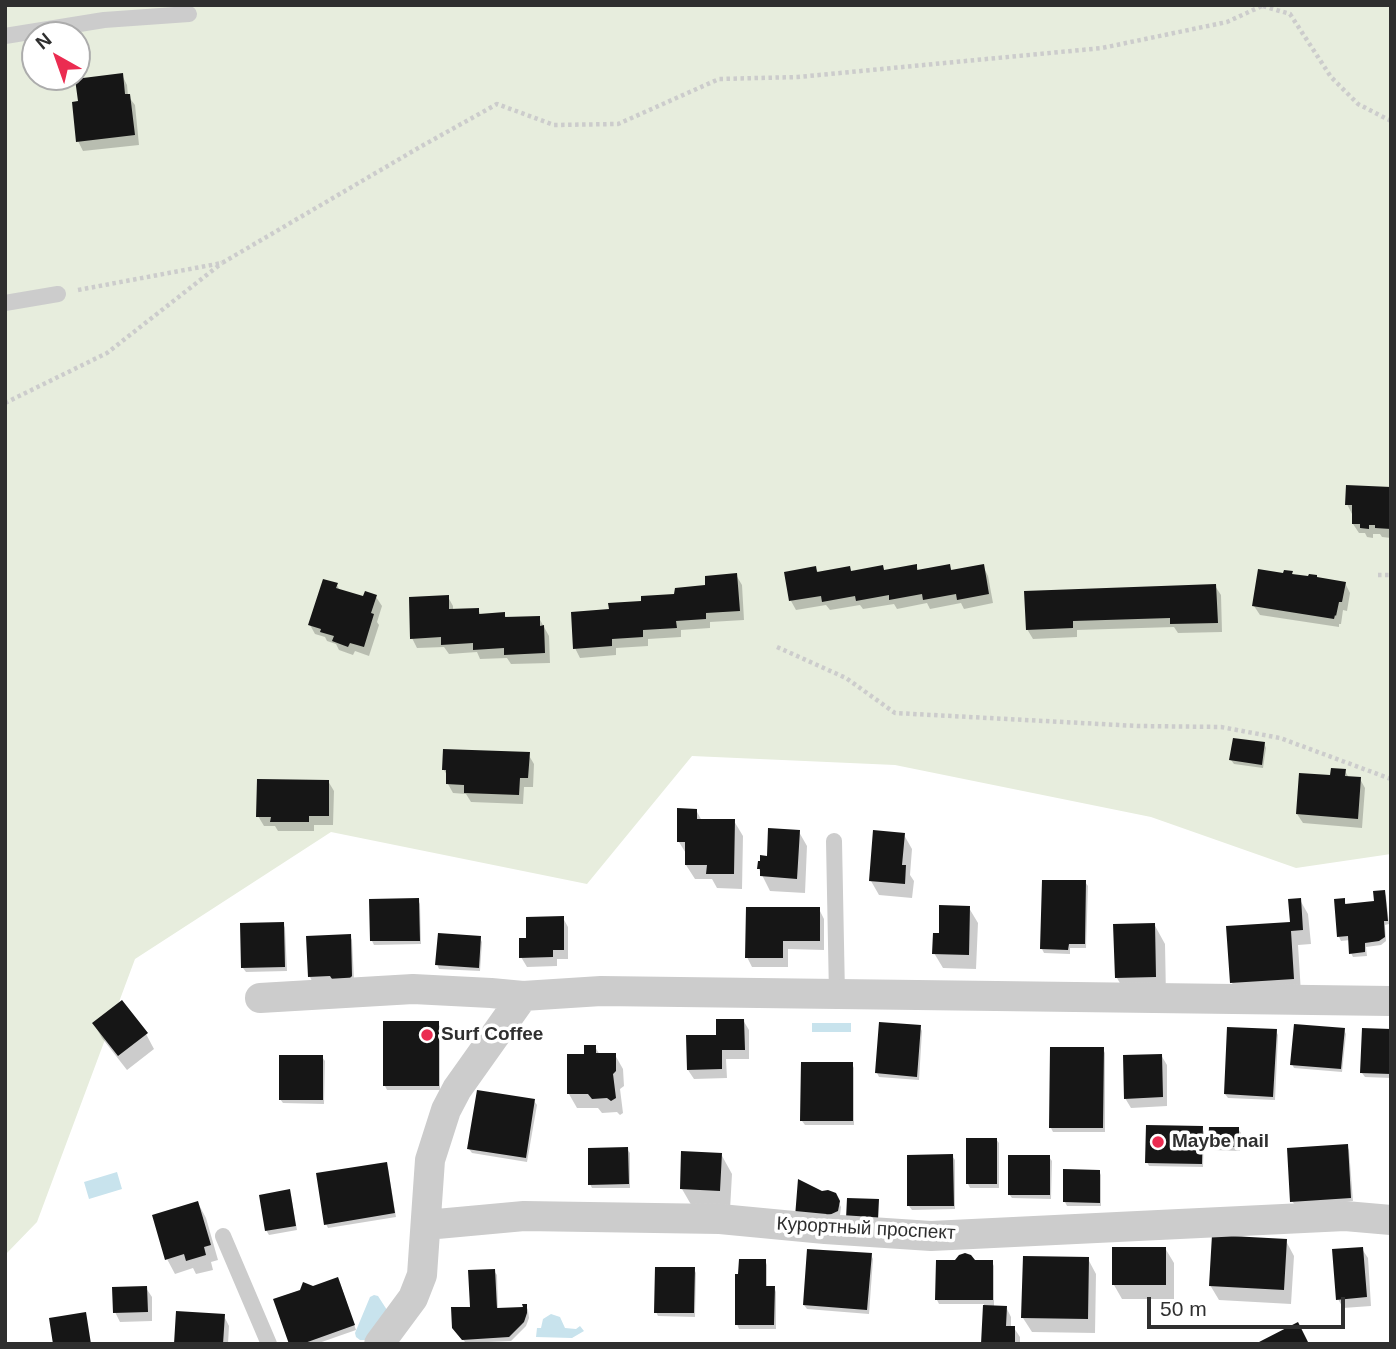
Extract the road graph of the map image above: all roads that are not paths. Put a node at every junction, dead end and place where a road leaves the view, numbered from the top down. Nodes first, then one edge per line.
1 (189, 14) dead end
2 (5, 36) edge
3 (58, 294) road end
4 (5, 303) edge
5 (834, 841) dead end
6 (837, 995) junction
7 (523, 996) junction
8 (260, 998) dead end
9 (1391, 1001) edge
10 (1391, 1220) edge
11 (426, 1225) junction
12 (223, 1236) dead end
13 (269, 1344) edge
14 (379, 1344) edge

1 - 2 lane
3 - 4 lane
5 - 6 lane
6 - 7 street
6 - 9 street
7 - 8 street
7 - 11 street
10 - 11 street, Курортный проспект
11 - 14 street
12 - 13 lane

